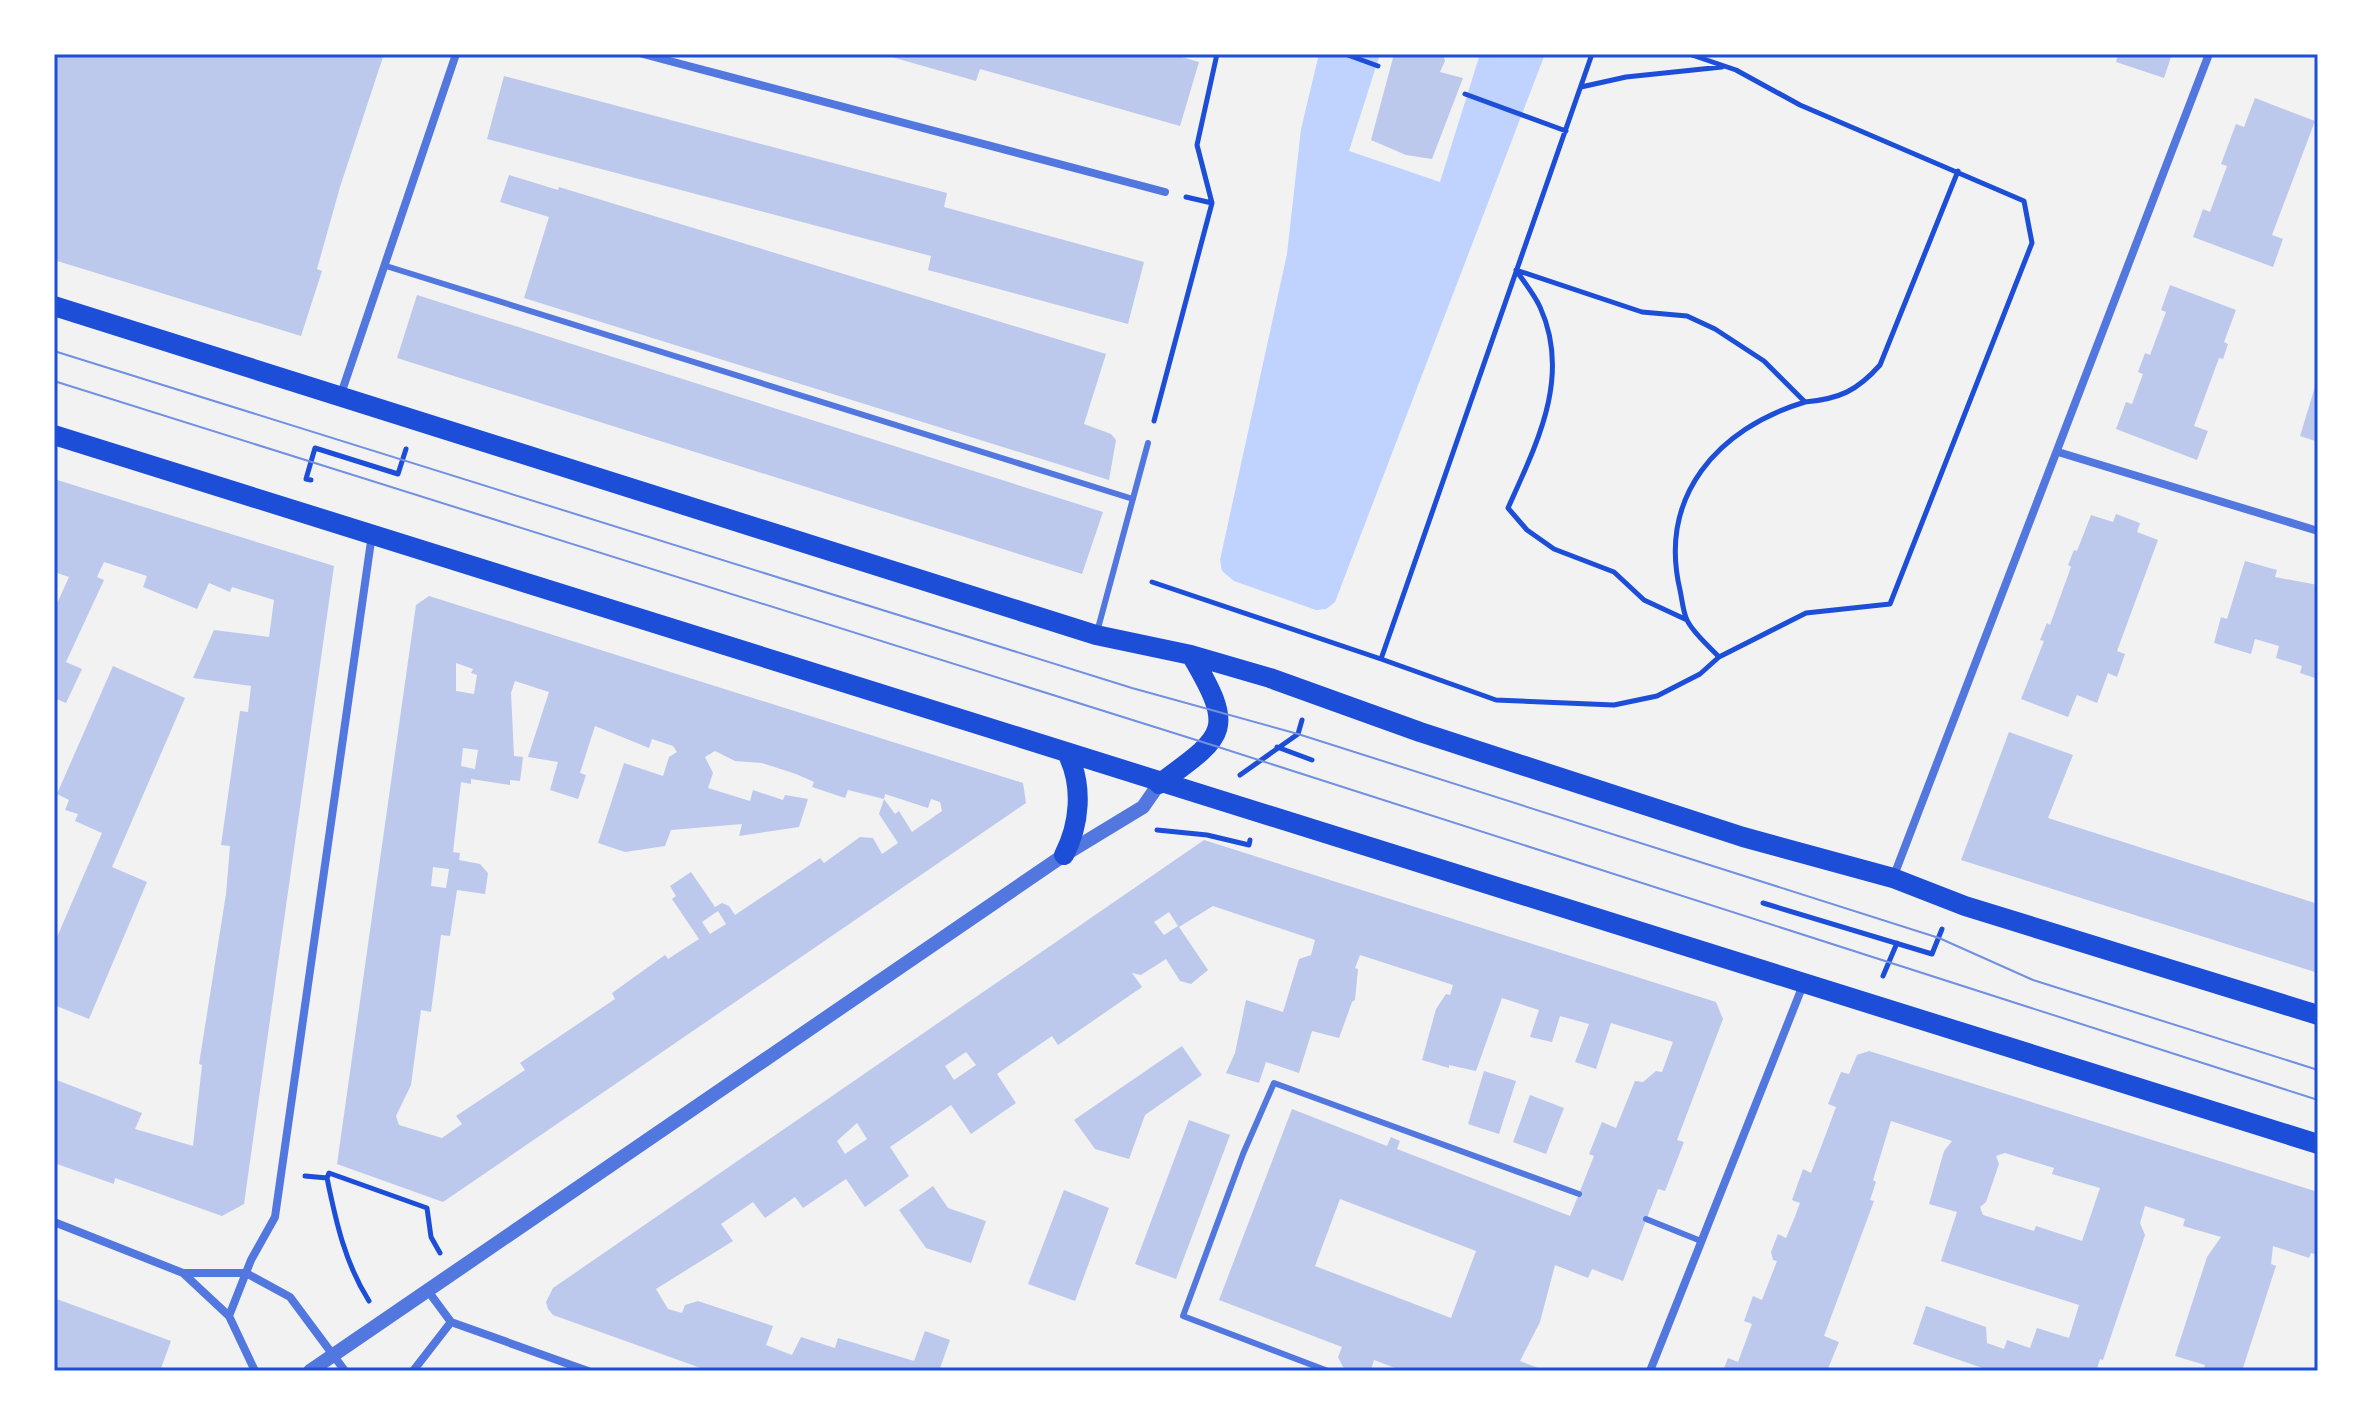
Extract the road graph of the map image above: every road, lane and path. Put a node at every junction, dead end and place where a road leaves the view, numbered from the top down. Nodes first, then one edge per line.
1 (456, 54) edge
2 (643, 54) edge
3 (1217, 54) edge
4 (1345, 54) edge
5 (1592, 54) edge
6 (1689, 54) edge
7 (2209, 54) edge
8 (1378, 66) dead end
9 (1726, 67) junction
10 (1580, 87) junction
11 (1465, 94) dead end
12 (1566, 131) junction
13 (1958, 170) junction
14 (1165, 192) dead end
15 (386, 266) junction
16 (1516, 270) junction
17 (54, 306) edge
18 (340, 395) junction
19 (1805, 402) junction
20 (54, 435) edge
21 (1148, 443) joint
22 (407, 447) dead end
23 (2058, 452) junction
24 (306, 479) dead end
25 (1133, 499) junction
26 (2318, 531) edge
27 (372, 533) junction
28 (1152, 582) dead end
29 (1687, 620) junction
30 (1096, 635) junction
31 (1191, 655) junction
32 (1719, 657) junction
33 (1381, 659) junction
34 (1300, 726) dead end
35 (1276, 747) junction
36 (1068, 755) junction
37 (1312, 760) dead end
38 (1249, 768) dead end
39 (1159, 784) junction
40 (1147, 829) dead end
41 (1251, 835) dead end
42 (1064, 855) junction
43 (1893, 878) junction
44 (1763, 903) dead end
45 (1942, 930) dead end
46 (1897, 943) junction
47 (1884, 975) dead end
48 (1804, 982) junction
49 (2318, 1015) edge
50 (2318, 1144) edge
51 (1579, 1194) dead end
52 (1646, 1219) dead end
53 (54, 1222) edge
54 (1701, 1241) junction
55 (183, 1273) junction
56 (246, 1273) junction
57 (453, 1274) junction
58 (356, 1281) dead end
59 (428, 1291) junction
60 (229, 1316) junction
61 (451, 1322) junction
62 (333, 1355) junction
63 (255, 1371) edge
64 (310, 1371) edge
65 (345, 1371) edge
66 (413, 1371) edge
67 (588, 1371) edge
68 (1328, 1371) edge
69 (1650, 1371) edge

1 - 15 street
2 - 14 street
3 - 21 path
4 - 8 path
5 - 10 path
6 - 9 path
7 - 23 street
9 - 10 path
9 - 13 path
10 - 12 path
11 - 12 path
12 - 16 path
13 - 19 path
13 - 32 path
15 - 18 street
15 - 25 lane
16 - 19 path
16 - 29 path
16 - 33 path
17 - 18 main road
18 - 30 main road
19 - 29 path
20 - 27 main road
21 - 25 lane
22 - 24 path
23 - 26 street
23 - 43 street
25 - 30 lane
27 - 36 main road
27 - 56 street
28 - 33 path
29 - 32 path
30 - 31 main road
31 - 39 main road
31 - 43 main road
32 - 33 path
34 - 35 path
35 - 37 path
35 - 38 path
36 - 39 main road
36 - 42 main road
39 - 42 street
39 - 48 main road
40 - 41 path
42 - 57 street
43 - 49 main road
44 - 46 path
45 - 46 path
46 - 47 path
48 - 50 main road
48 - 54 street
51 - 68 lane
52 - 54 lane
53 - 55 street
54 - 69 street
55 - 56 street
55 - 60 street
56 - 60 street
56 - 62 street
57 - 58 path
57 - 59 street
59 - 61 street
59 - 62 street
60 - 63 street
61 - 66 street
61 - 67 street
62 - 64 street
62 - 65 street

